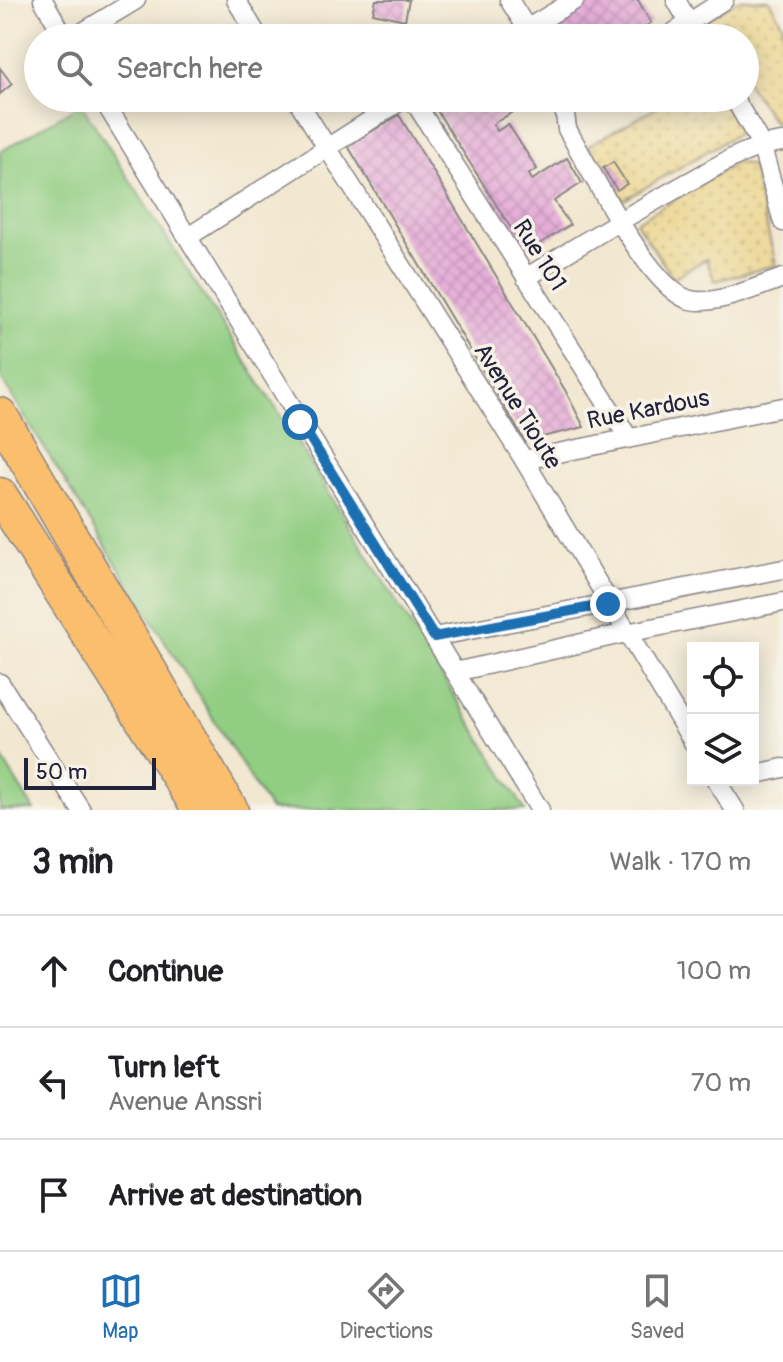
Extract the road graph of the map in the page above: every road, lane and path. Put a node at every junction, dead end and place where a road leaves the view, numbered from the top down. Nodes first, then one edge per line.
1 (43, 0) edge
2 (136, 0) edge
3 (236, 0) edge
4 (509, 0) edge
5 (575, 0) edge
6 (676, 0) edge
7 (724, 0) edge
8 (57, 24) edge
9 (96, 24) edge
10 (251, 24) edge
11 (524, 24) edge
12 (542, 24) edge
13 (690, 24) edge
14 (701, 24) edge
15 (111, 112) edge
16 (305, 112) edge
17 (383, 112) edge
18 (421, 112) edge
19 (565, 112) edge
20 (742, 112) edge
21 (783, 142) edge
22 (761, 144) junction
23 (327, 147) junction
24 (620, 220) junction
25 (783, 222) edge
26 (188, 237) junction
27 (526, 278) junction
28 (783, 278) edge
29 (783, 407) edge
30 (0, 415) edge
31 (628, 437) junction
32 (524, 460) junction
33 (0, 495) edge
34 (783, 569) edge
35 (783, 602) edge
36 (608, 604) junction
37 (626, 633) junction
38 (434, 637) junction
39 (455, 672) junction
40 (0, 683) edge
41 (687, 732) edge
42 (783, 768) edge
43 (759, 774) edge
44 (724, 786) edge
45 (81, 810) edge
46 (200, 810) edge
47 (231, 810) edge
48 (540, 810) edge
49 (735, 810) edge

1 - 8 street
2 - 9 street
3 - 10 street
4 - 11 street
5 - 12 street
6 - 13 street
7 - 14 street
15 - 26 street
16 - 23 street, Avenue Tioute
17 - 23 street
18 - 27 street, Rue 101
19 - 24 street
20 - 22 street
21 - 22 street
22 - 24 street
22 - 25 street
23 - 26 street
23 - 32 street, Avenue Tioute
24 - 27 street
24 - 28 street
26 - 38 street
27 - 31 street, Rue 101
29 - 31 street, Rue Kardous
30 - 47 highway
31 - 32 street, Rue Kardous
32 - 36 street, Avenue Tioute
33 - 46 highway
34 - 36 street
35 - 37 street
36 - 37 street, Avenue Tioute
36 - 38 street
37 - 39 street
37 - 41 street, Avenue Tioute
38 - 39 street
39 - 48 street
40 - 45 street
42 - 43 street
44 - 49 street

